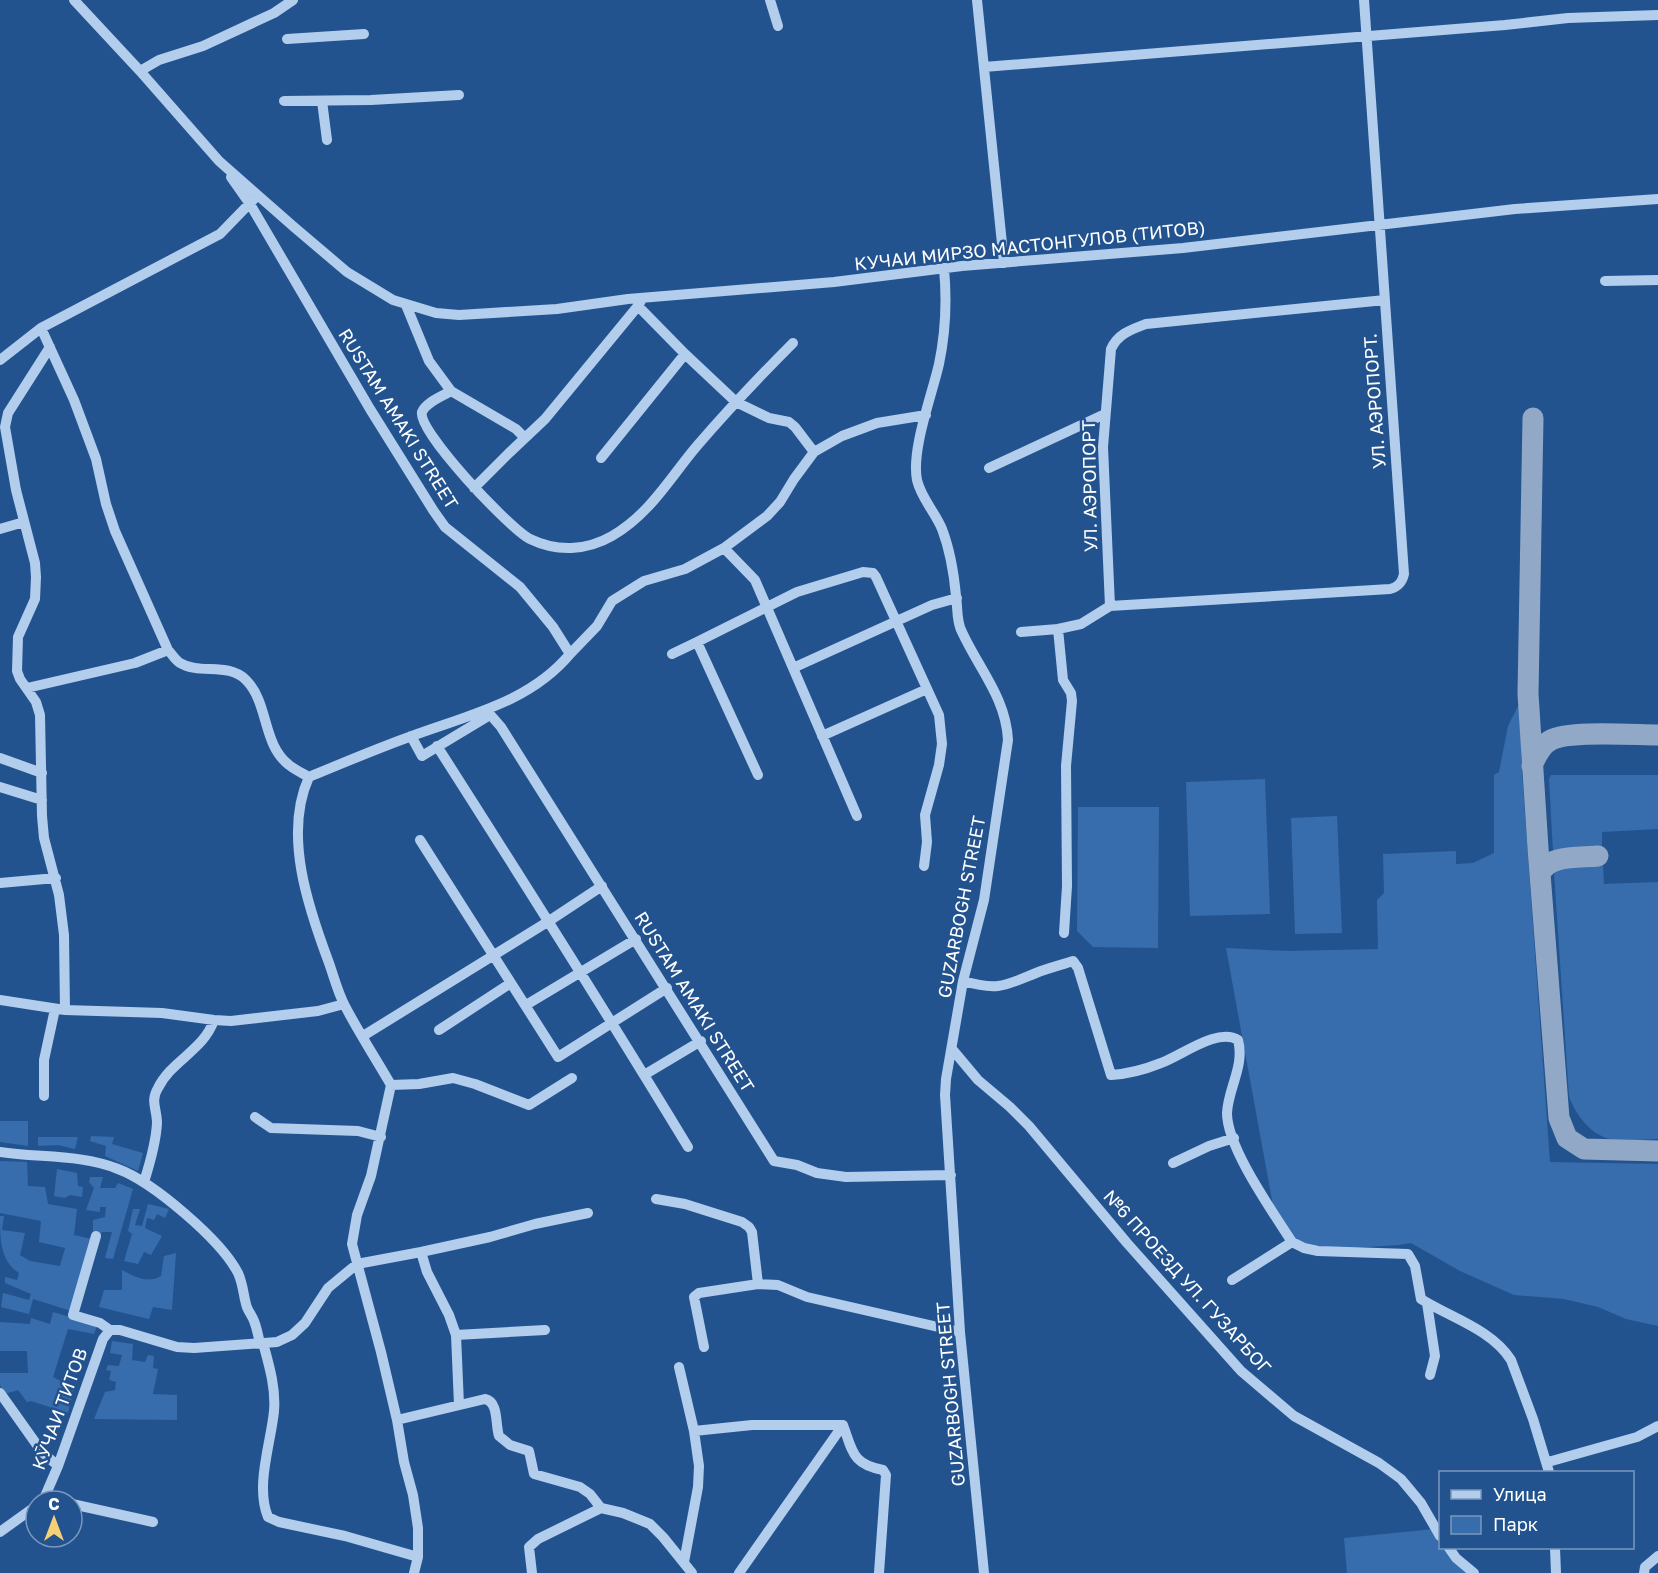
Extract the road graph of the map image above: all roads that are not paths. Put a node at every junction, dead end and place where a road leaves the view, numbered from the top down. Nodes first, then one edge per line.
1 (74, 0) edge
2 (293, 0) edge
3 (771, 0) edge
4 (977, 0) edge
5 (1364, 0) edge
6 (1658, 15) edge
7 (778, 26) dead end
8 (364, 34) dead end
9 (1366, 35) junction
10 (288, 39) dead end
11 (984, 67) junction
12 (140, 71) junction
13 (459, 95) dead end
14 (322, 101) junction
15 (284, 102) dead end
16 (327, 140) dead end
17 (219, 161) junction
18 (258, 195) junction
19 (1658, 200) edge
20 (249, 204) junction
21 (1380, 225) junction
22 (1004, 263) junction
23 (944, 268) junction
24 (1658, 280) edge
25 (1605, 281) dead end
26 (1385, 300) junction
27 (640, 302) junction
28 (406, 305) junction
29 (41, 328) junction
30 (793, 343) dead end
31 (50, 347) junction
32 (685, 354) junction
33 (0, 360) edge
34 (451, 391) junction
35 (736, 402) junction
36 (1105, 414) junction
37 (926, 415) junction
38 (525, 438) junction
39 (814, 452) junction
40 (602, 458) dead end
41 (989, 468) dead end
42 (474, 488) junction
43 (24, 522) junction
44 (0, 529) edge
45 (724, 548) junction
46 (957, 598) junction
47 (1110, 606) junction
48 (767, 607) junction
49 (896, 623) junction
50 (1058, 629) junction
51 (1021, 632) dead end
52 (697, 642) junction
53 (168, 650) junction
54 (570, 654) junction
55 (672, 654) dead end
56 (793, 668) junction
57 (27, 688) junction
58 (927, 689) junction
59 (489, 712) junction
60 (411, 736) junction
61 (822, 736) junction
62 (437, 746) junction
63 (0, 758) edge
64 (42, 773) junction
65 (758, 775) dead end
66 (309, 777) junction
67 (0, 787) edge
68 (42, 800) junction
69 (857, 816) dead end
70 (420, 840) dead end
71 (924, 866) dead end
72 (56, 878) junction
73 (0, 883) edge
74 (602, 886) junction
75 (549, 921) junction
76 (1064, 933) dead end
77 (636, 939) junction
78 (494, 956) junction
79 (579, 973) junction
80 (963, 981) junction
81 (511, 982) junction
82 (667, 988) junction
83 (0, 1000) edge
84 (344, 1004) junction
85 (526, 1005) junction
86 (60, 1010) junction
87 (214, 1020) junction
88 (612, 1023) junction
89 (439, 1030) dead end
90 (363, 1036) junction
91 (701, 1041) junction
92 (952, 1049) junction
93 (644, 1075) junction
94 (572, 1078) dead end
95 (391, 1085) junction
96 (44, 1096) dead end
97 (255, 1117) dead end
98 (381, 1137) junction
99 (1234, 1138) junction
100 (688, 1147) dead end
101 (0, 1152) edge
102 (1173, 1163) dead end
103 (951, 1175) junction
104 (144, 1182) junction
105 (656, 1198) dead end
106 (588, 1213) dead end
107 (96, 1236) dead end
108 (1292, 1242) junction
109 (421, 1252) junction
110 (357, 1264) junction
111 (1232, 1280) dead end
112 (758, 1284) junction
113 (1427, 1303) junction
114 (110, 1330) junction
115 (545, 1330) dead end
116 (960, 1332) junction
117 (456, 1335) junction
118 (262, 1343) junction
119 (705, 1347) dead end
120 (679, 1367) dead end
121 (1430, 1375) dead end
122 (0, 1393) edge
123 (459, 1405) junction
124 (397, 1420) junction
125 (843, 1425) junction
126 (1658, 1426) edge
127 (694, 1431) junction
128 (58, 1466) junction
129 (1549, 1467) edge
130 (49, 1489) edge
131 (84, 1507) edge
132 (601, 1508) junction
133 (24, 1515) edge
134 (153, 1522) dead end
135 (0, 1532) edge
136 (1439, 1534) edge
137 (1450, 1549) edge
138 (1555, 1549) edge
139 (1658, 1556) edge
140 (418, 1557) junction
141 (684, 1562) junction
142 (414, 1573) edge
143 (532, 1573) edge
144 (692, 1573) edge
145 (739, 1573) edge
146 (879, 1573) edge
147 (984, 1573) edge
148 (1474, 1573) edge
149 (1556, 1573) edge
150 (1644, 1573) edge

1 - 12 street
2 - 12 street
3 - 7 street
4 - 11 street
5 - 9 street, УЛ. АЭРОПОРТ.
6 - 9 street
8 - 10 street
9 - 11 street
9 - 21 street, УЛ. АЭРОПОРТ.
11 - 22 street
12 - 17 street
13 - 14 street
14 - 15 street
14 - 16 street
17 - 18 street, КУЧАИ МИРЗО МАСТОНГУЛОВ (ТИТОВ)
17 - 20 street, RUSTAM AMAKI STREET
18 - 20 street
18 - 28 street, КУЧАИ МИРЗО МАСТОНГУЛОВ (ТИТОВ)
19 - 21 street, КУЧАИ МИРЗО МАСТОНГУЛОВ (ТИТОВ)
20 - 29 street
20 - 54 street, RUSTAM AMAKI STREET
21 - 22 street, КУЧАИ МИРЗО МАСТОНГУЛОВ (ТИТОВ)
21 - 26 street, УЛ. АЭРОПОРТ.
22 - 23 street, КУЧАИ МИРЗО МАСТОНГУЛОВ (ТИТОВ)
23 - 27 street, КУЧАИ МИРЗО МАСТОНГУЛОВ (ТИТОВ)
23 - 37 street, GUZARBOGH STREET
24 - 25 street
26 - 36 street, УЛ. АЭРОПОРТ
26 - 47 street, УЛ. АЭРОПОРТ.
27 - 28 street, КУЧАИ МИРЗО МАСТОНГУЛОВ (ТИТОВ)
27 - 32 street
27 - 38 street
28 - 34 street
29 - 31 street
29 - 33 street
30 - 35 street
31 - 43 street
31 - 53 street
32 - 35 street
32 - 40 street
34 - 38 street
34 - 42 street
35 - 39 street
35 - 42 street
36 - 41 street
36 - 47 street, УЛ. АЭРОПОРТ
37 - 39 street
37 - 46 street, GUZARBOGH STREET
38 - 42 street
39 - 45 street
43 - 44 street
43 - 57 street
45 - 48 street
45 - 54 street
46 - 49 street
46 - 80 street, GUZARBOGH STREET
47 - 50 street
48 - 49 street
48 - 52 street
48 - 56 street
49 - 56 street
49 - 58 street
50 - 51 street
50 - 76 street
52 - 55 street
52 - 65 street
53 - 57 street
53 - 66 street
54 - 59 street
56 - 61 street
57 - 64 street
58 - 61 street
58 - 71 street
59 - 60 street
59 - 62 street
59 - 74 street, RUSTAM AMAKI STREET
60 - 62 street
60 - 66 street
61 - 69 street
62 - 75 street
63 - 64 street
64 - 68 street
66 - 84 street
67 - 68 street
68 - 72 street
70 - 78 street
72 - 73 street
72 - 86 street
74 - 75 street
74 - 77 street, RUSTAM AMAKI STREET
75 - 78 street
75 - 79 street
77 - 79 street
77 - 82 street, RUSTAM AMAKI STREET
78 - 81 street
78 - 90 street
79 - 85 street
79 - 88 street
80 - 92 street, GUZARBOGH STREET
80 - 99 street
81 - 85 street
81 - 89 street
82 - 88 street
82 - 91 street, RUSTAM AMAKI STREET
83 - 86 street
84 - 87 street
84 - 90 street
85 - 88 street
86 - 87 street
86 - 96 street
87 - 104 street
88 - 93 street
90 - 95 street
91 - 93 street
91 - 103 street, RUSTAM AMAKI STREET
92 - 103 street, GUZARBOGH STREET
92 - 136 street, №6 ПРОЕЗД УЛ. ГУЗАРБОГ
93 - 100 street
94 - 95 street
95 - 98 street
97 - 98 street
98 - 110 street
99 - 102 street
99 - 108 street
101 - 104 street
103 - 116 street, GUZARBOGH STREET
104 - 118 street
105 - 112 street
106 - 109 street
107 - 114 street
108 - 111 street
108 - 113 street
109 - 110 street
109 - 117 street
110 - 118 street
110 - 124 street
112 - 116 street
112 - 119 street
113 - 121 street
113 - 129 street
114 - 118 street
114 - 128 street, КӮЧАИ ТИТОВ
115 - 117 street
116 - 147 street, GUZARBOGH STREET
117 - 123 street
118 - 140 street
120 - 127 street
122 - 128 street
123 - 124 street
123 - 132 street
124 - 140 street
125 - 127 street
125 - 145 street
125 - 146 street
126 - 129 street
127 - 141 street
128 - 130 street, КӮЧАИ ТИТОВ
131 - 134 street
132 - 141 street
132 - 143 street
133 - 135 street
137 - 148 street
138 - 149 street
139 - 150 street
140 - 142 street
141 - 144 street

